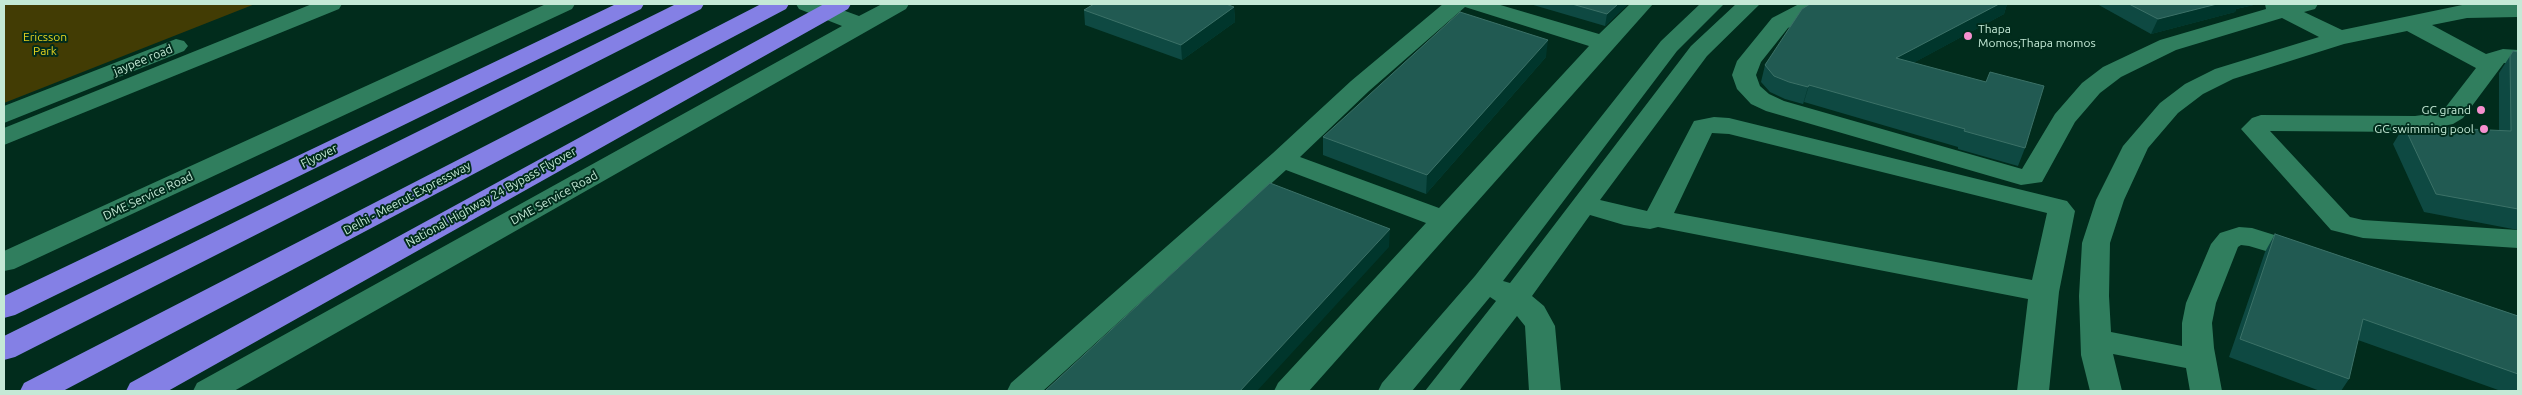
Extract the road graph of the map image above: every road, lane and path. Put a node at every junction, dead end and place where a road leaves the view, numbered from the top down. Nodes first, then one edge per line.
1 (283, 4) edge
2 (331, 4) edge
3 (564, 4) edge
4 (634, 4) edge
5 (692, 4) edge
6 (778, 4) edge
7 (808, 4) edge
8 (840, 4) edge
9 (898, 4) edge
10 (1456, 4) edge
11 (1474, 4) edge
12 (1642, 4) edge
13 (1713, 4) edge
14 (1749, 4) edge
15 (1815, 4) edge
16 (2307, 4) edge
17 (2277, 6) edge
18 (2518, 10) edge
19 (2410, 23) junction
20 (860, 25) junction
21 (2339, 38) junction
22 (1604, 42) junction
23 (166, 50) junction
24 (2518, 57) edge
25 (190, 61) junction
26 (2490, 66) junction
27 (4, 115) edge
28 (4, 137) edge
29 (1282, 159) junction
30 (1583, 204) junction
31 (1657, 218) junction
32 (1444, 220) junction
33 (2518, 240) edge
34 (4, 262) edge
35 (2332, 262) edge
36 (1486, 283) junction
37 (2044, 292) junction
38 (1515, 298) junction
39 (4, 308) edge
40 (2096, 340) junction
41 (4, 350) edge
42 (2200, 360) junction
43 (1034, 389) edge
44 (36, 391) edge
45 (142, 391) edge
46 (210, 391) edge
47 (1290, 391) edge
48 (1394, 391) edge
49 (1441, 391) edge
50 (1545, 391) edge
51 (2033, 391) edge
52 (2106, 391) edge
53 (2206, 391) edge

1 - 23 street, jaypee road
2 - 25 street
3 - 34 street, DME Service Road
4 - 39 highway, Flyover
5 - 41 highway
6 - 44 highway, Delhi - Meerut Expressway
7 - 20 street
8 - 45 highway, National Highway 24 Bypass Flyover
9 - 20 street, DME Service Road
10 - 29 street
11 - 22 street
12 - 22 street
13 - 36 street
14 - 30 street
15 - 17 street
16 - 17 street
17 - 21 street
18 - 19 street
19 - 21 street
19 - 26 street
20 - 46 street, DME Service Road
21 - 40 street
22 - 32 street
23 - 25 street
23 - 27 street, jaypee road
24 - 26 street
25 - 28 street
26 - 33 street
29 - 32 street
29 - 43 street
30 - 31 street
30 - 38 street
31 - 37 street
31 - 37 street
32 - 47 street
35 - 42 street
36 - 38 street
36 - 48 street
37 - 51 street
38 - 49 street
38 - 50 street
40 - 42 street
40 - 52 street
42 - 53 street

